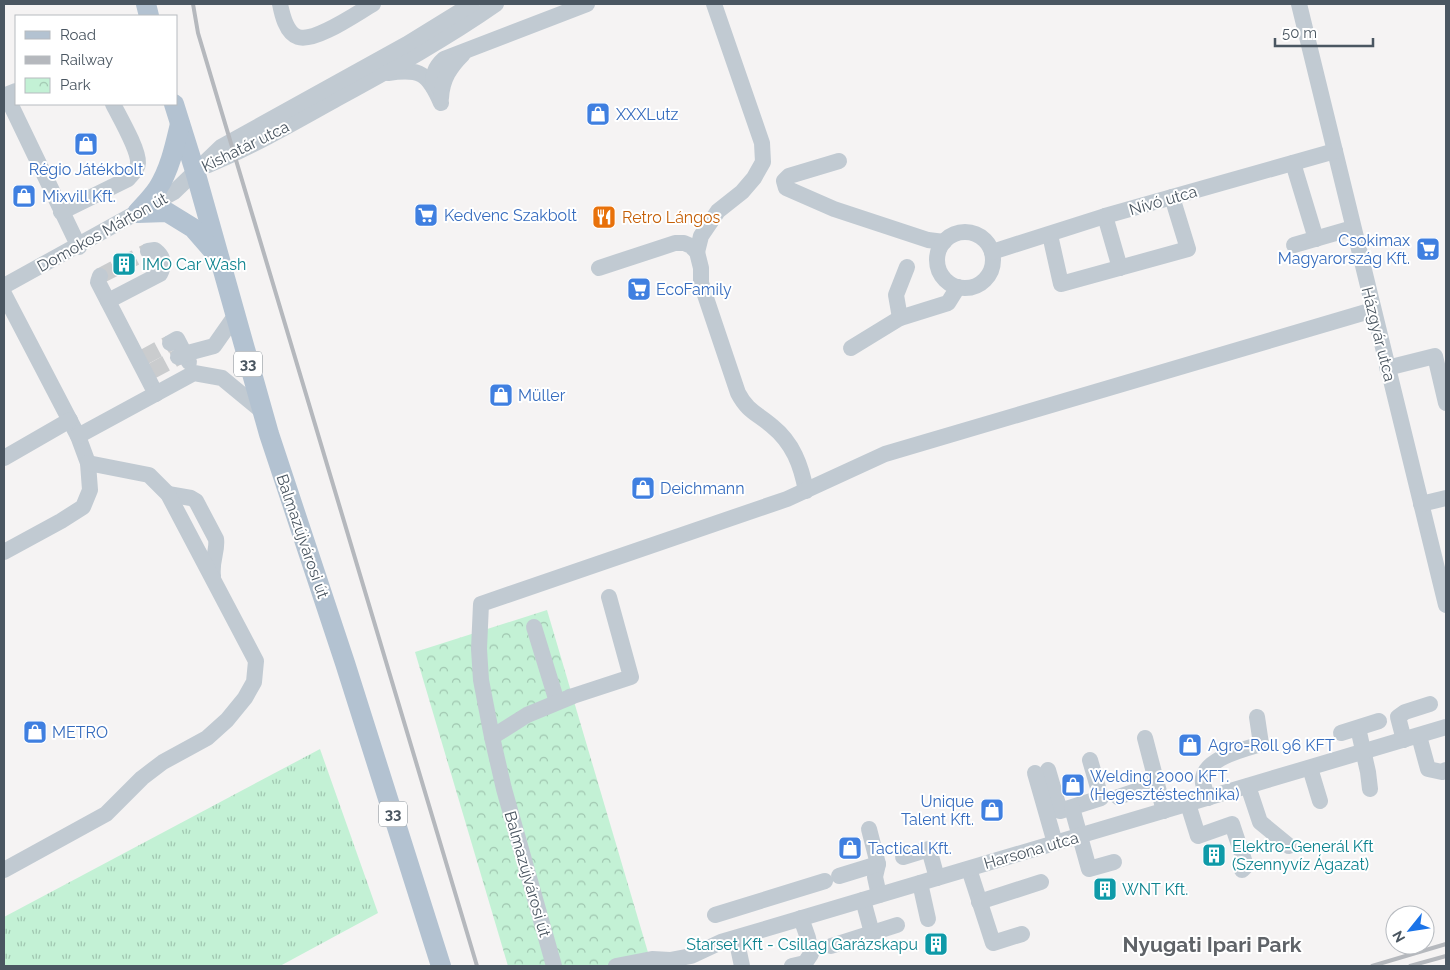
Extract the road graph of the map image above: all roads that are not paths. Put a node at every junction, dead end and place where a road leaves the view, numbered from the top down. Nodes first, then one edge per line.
1 (280, 4) edge
2 (373, 4) edge
3 (472, 4) edge
4 (496, 4) edge
5 (587, 4) edge
6 (714, 4) edge
7 (1299, 4) edge
8 (384, 73) junction
9 (15, 91) edge
10 (113, 105) edge
11 (174, 105) edge
12 (180, 124) junction
13 (1335, 151) junction
14 (839, 162) dead end
15 (1293, 163) junction
16 (195, 171) junction
17 (1172, 197) junction
18 (61, 212) junction
19 (137, 213) junction
20 (1105, 216) junction
21 (1353, 228) junction
22 (1050, 235) junction
23 (1316, 238) junction
24 (944, 242) junction
25 (1294, 244) dead end
26 (79, 246) junction
27 (148, 251) dead end
28 (697, 252) junction
29 (992, 252) junction
30 (219, 257) junction
31 (907, 266) dead end
32 (599, 268) dead end
33 (1120, 268) junction
34 (100, 276) dead end
35 (4, 286) edge
36 (958, 288) junction
37 (4, 294) edge
38 (108, 301) junction
39 (1373, 310) junction
40 (235, 316) junction
41 (900, 318) junction
42 (851, 348) dead end
43 (1387, 368) junction
44 (194, 373) junction
45 (156, 394) junction
46 (1446, 403) edge
47 (262, 411) junction
48 (70, 420) junction
49 (78, 436) junction
50 (4, 458) edge
51 (88, 463) junction
52 (806, 491) junction
53 (1446, 498) edge
54 (1421, 504) junction
55 (4, 552) edge
56 (609, 597) dead end
57 (1446, 605) edge
58 (534, 627) dead end
59 (557, 702) junction
60 (1430, 704) dead end
61 (1256, 717) dead end
62 (1379, 721) dead end
63 (1358, 728) junction
64 (1446, 728) edge
65 (1341, 733) dead end
66 (492, 737) junction
67 (1145, 738) dead end
68 (1411, 738) junction
69 (1364, 752) junction
70 (1090, 760) dead end
71 (1310, 768) junction
72 (1446, 770) edge
73 (1157, 784) junction
74 (1248, 786) junction
75 (1370, 789) dead end
76 (1208, 798) junction
77 (1320, 801) dead end
78 (1188, 804) junction
79 (1072, 808) junction
80 (1164, 811) junction
81 (1125, 822) junction
82 (869, 829) dead end
83 (1079, 836) junction
84 (1055, 843) junction
85 (1289, 846) dead end
86 (903, 857) dead end
87 (1114, 862) dead end
88 (878, 864) junction
89 (969, 868) junction
90 (4, 870) edge
91 (1242, 870) dead end
92 (936, 878) junction
93 (1041, 882) dead end
94 (920, 883) junction
95 (879, 895) junction
96 (863, 900) junction
97 (980, 902) junction
98 (714, 915) dead end
99 (801, 918) junction
100 (928, 919) dead end
101 (897, 926) dead end
102 (872, 933) junction
103 (1022, 934) dead end
104 (736, 938) junction
105 (831, 946) dead end
106 (703, 959) edge
107 (634, 964) edge
108 (441, 966) edge
109 (554, 966) edge
110 (616, 966) edge
111 (742, 966) edge
112 (792, 966) edge

1 - 2 street
3 - 16 street, Kishatár utca
4 - 8 street, Kishatár utca
5 - 8 street
6 - 28 street
7 - 13 street, Házgyár utca
8 - 16 street, Kishatár utca
9 - 18 street
10 - 18 street
11 - 12 main road, Balmazújvárosi út / 33
12 - 16 main road, Balmazújvárosi út / 33
12 - 19 main road
13 - 15 street, Nívó utca
13 - 21 street, Házgyár utca
14 - 24 street
15 - 17 street, Nívó utca
15 - 23 street
16 - 19 street, Domokos Márton út
16 - 30 main road, Balmazújvárosi út / 33
17 - 20 street, Nívó utca
17 - 33 street
18 - 26 street
19 - 26 street, Domokos Márton út
19 - 30 main road
20 - 22 street, Nívó utca
20 - 33 street
21 - 23 street
21 - 39 street, Házgyár utca
22 - 29 street, Nívó utca
22 - 33 street
23 - 25 street
24 - 29 street
24 - 36 street
26 - 35 street, Domokos Márton út
27 - 38 street
28 - 32 street
28 - 52 street
29 - 36 street
30 - 40 main road, Balmazújvárosi út / 33
31 - 41 street
34 - 38 street
36 - 41 street
37 - 48 street
38 - 45 street
39 - 43 street, Házgyár utca
39 - 52 street
40 - 44 street
40 - 47 main road, Balmazújvárosi út / 33
41 - 42 street
43 - 46 street
43 - 54 street, Házgyár utca
44 - 45 street
44 - 47 street
45 - 49 street
47 - 108 main road, Balmazújvárosi út / 33
48 - 49 street
48 - 50 street
49 - 51 street
51 - 55 street
51 - 90 street
52 - 66 street, Balmazújvárosi út
53 - 54 street
54 - 57 street, Házgyár utca
56 - 59 street
58 - 59 street
59 - 66 street
60 - 68 street
61 - 76 street
62 - 63 street
63 - 65 street
63 - 69 street
64 - 68 street, Harsona utca
66 - 109 street, Balmazújvárosi út
67 - 73 street
68 - 69 street, Harsona utca
68 - 72 street
69 - 71 street, Harsona utca
69 - 75 street
70 - 79 street
71 - 74 street, Harsona utca
71 - 77 street
73 - 80 street
73 - 81 street
74 - 76 street, Harsona utca
74 - 85 street
76 - 78 street, Harsona utca
78 - 80 street, Harsona utca
78 - 91 street
79 - 83 street
79 - 84 street
80 - 81 street, Harsona utca
81 - 83 street, Harsona utca
82 - 88 street
83 - 84 street, Harsona utca
83 - 87 street
84 - 89 street, Harsona utca
86 - 92 street
88 - 95 street
88 - 98 street
89 - 92 street, Harsona utca
89 - 97 street
92 - 94 street, Harsona utca
93 - 97 street
94 - 95 street, Harsona utca
94 - 100 street
95 - 96 street, Harsona utca
96 - 99 street, Harsona utca
96 - 102 street
97 - 103 street
99 - 104 street, Harsona utca
99 - 112 street
101 - 102 street
102 - 105 street
104 - 106 street, Harsona utca
104 - 111 street
106 - 107 street, Harsona utca
107 - 110 street, Harsona utca

